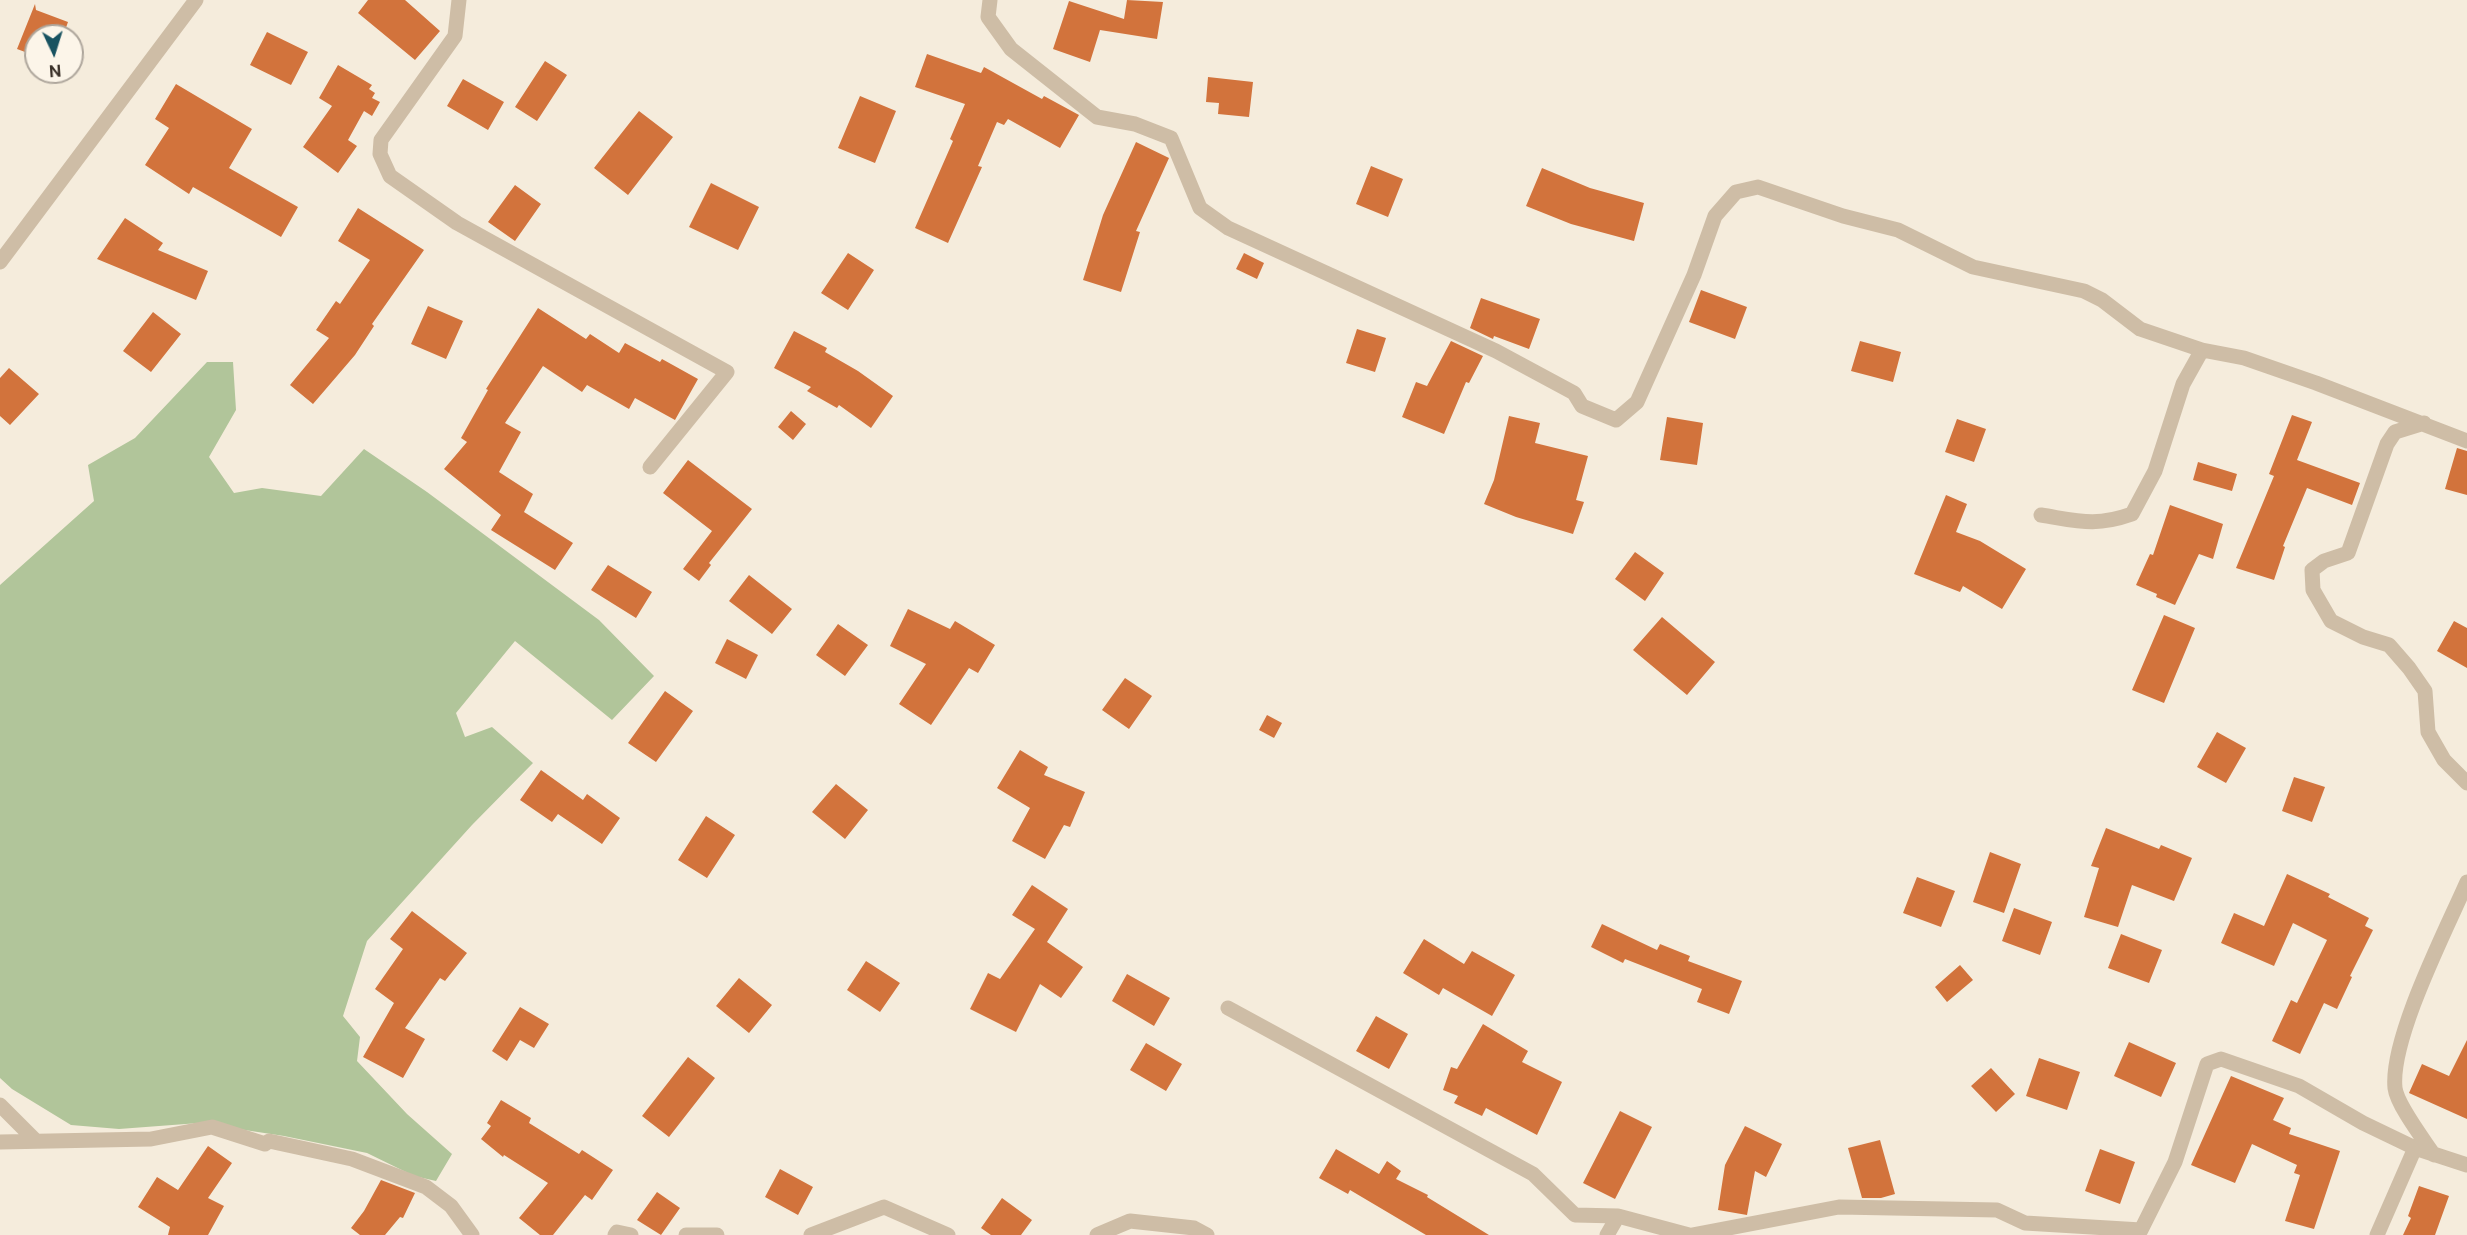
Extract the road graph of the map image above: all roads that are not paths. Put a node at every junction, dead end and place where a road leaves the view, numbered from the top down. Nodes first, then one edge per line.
1 (196, 0) edge
2 (459, 0) edge
3 (990, 0) edge
4 (0, 262) edge
5 (2202, 350) junction
6 (2424, 423) junction
7 (2467, 441) edge
8 (650, 467) dead end
9 (2042, 516) dead end
10 (2467, 783) edge
11 (2467, 882) edge
12 (1228, 1008) dead end
13 (0, 1105) edge
14 (36, 1141) junction
15 (0, 1142) edge
16 (2415, 1148) junction
17 (2434, 1155) junction
18 (2467, 1166) edge
19 (1618, 1216) junction
20 (2021, 1229) edge
21 (472, 1235) edge
22 (615, 1235) edge
23 (630, 1235) edge
24 (686, 1235) edge
25 (717, 1235) edge
26 (811, 1235) edge
27 (948, 1235) edge
28 (1097, 1235) edge
29 (1208, 1235) edge
30 (1607, 1235) edge
31 (1690, 1235) edge
32 (2377, 1235) edge

1 - 4 street
2 - 8 street
3 - 5 street
5 - 6 street
5 - 9 street
6 - 7 street
6 - 10 street
11 - 17 street
12 - 19 street
13 - 14 street
14 - 15 street
14 - 21 street
16 - 17 street
16 - 20 street
16 - 32 street
17 - 18 street
19 - 30 street
19 - 31 street
20 - 31 street
22 - 23 street
24 - 25 street
26 - 27 street
28 - 29 street

